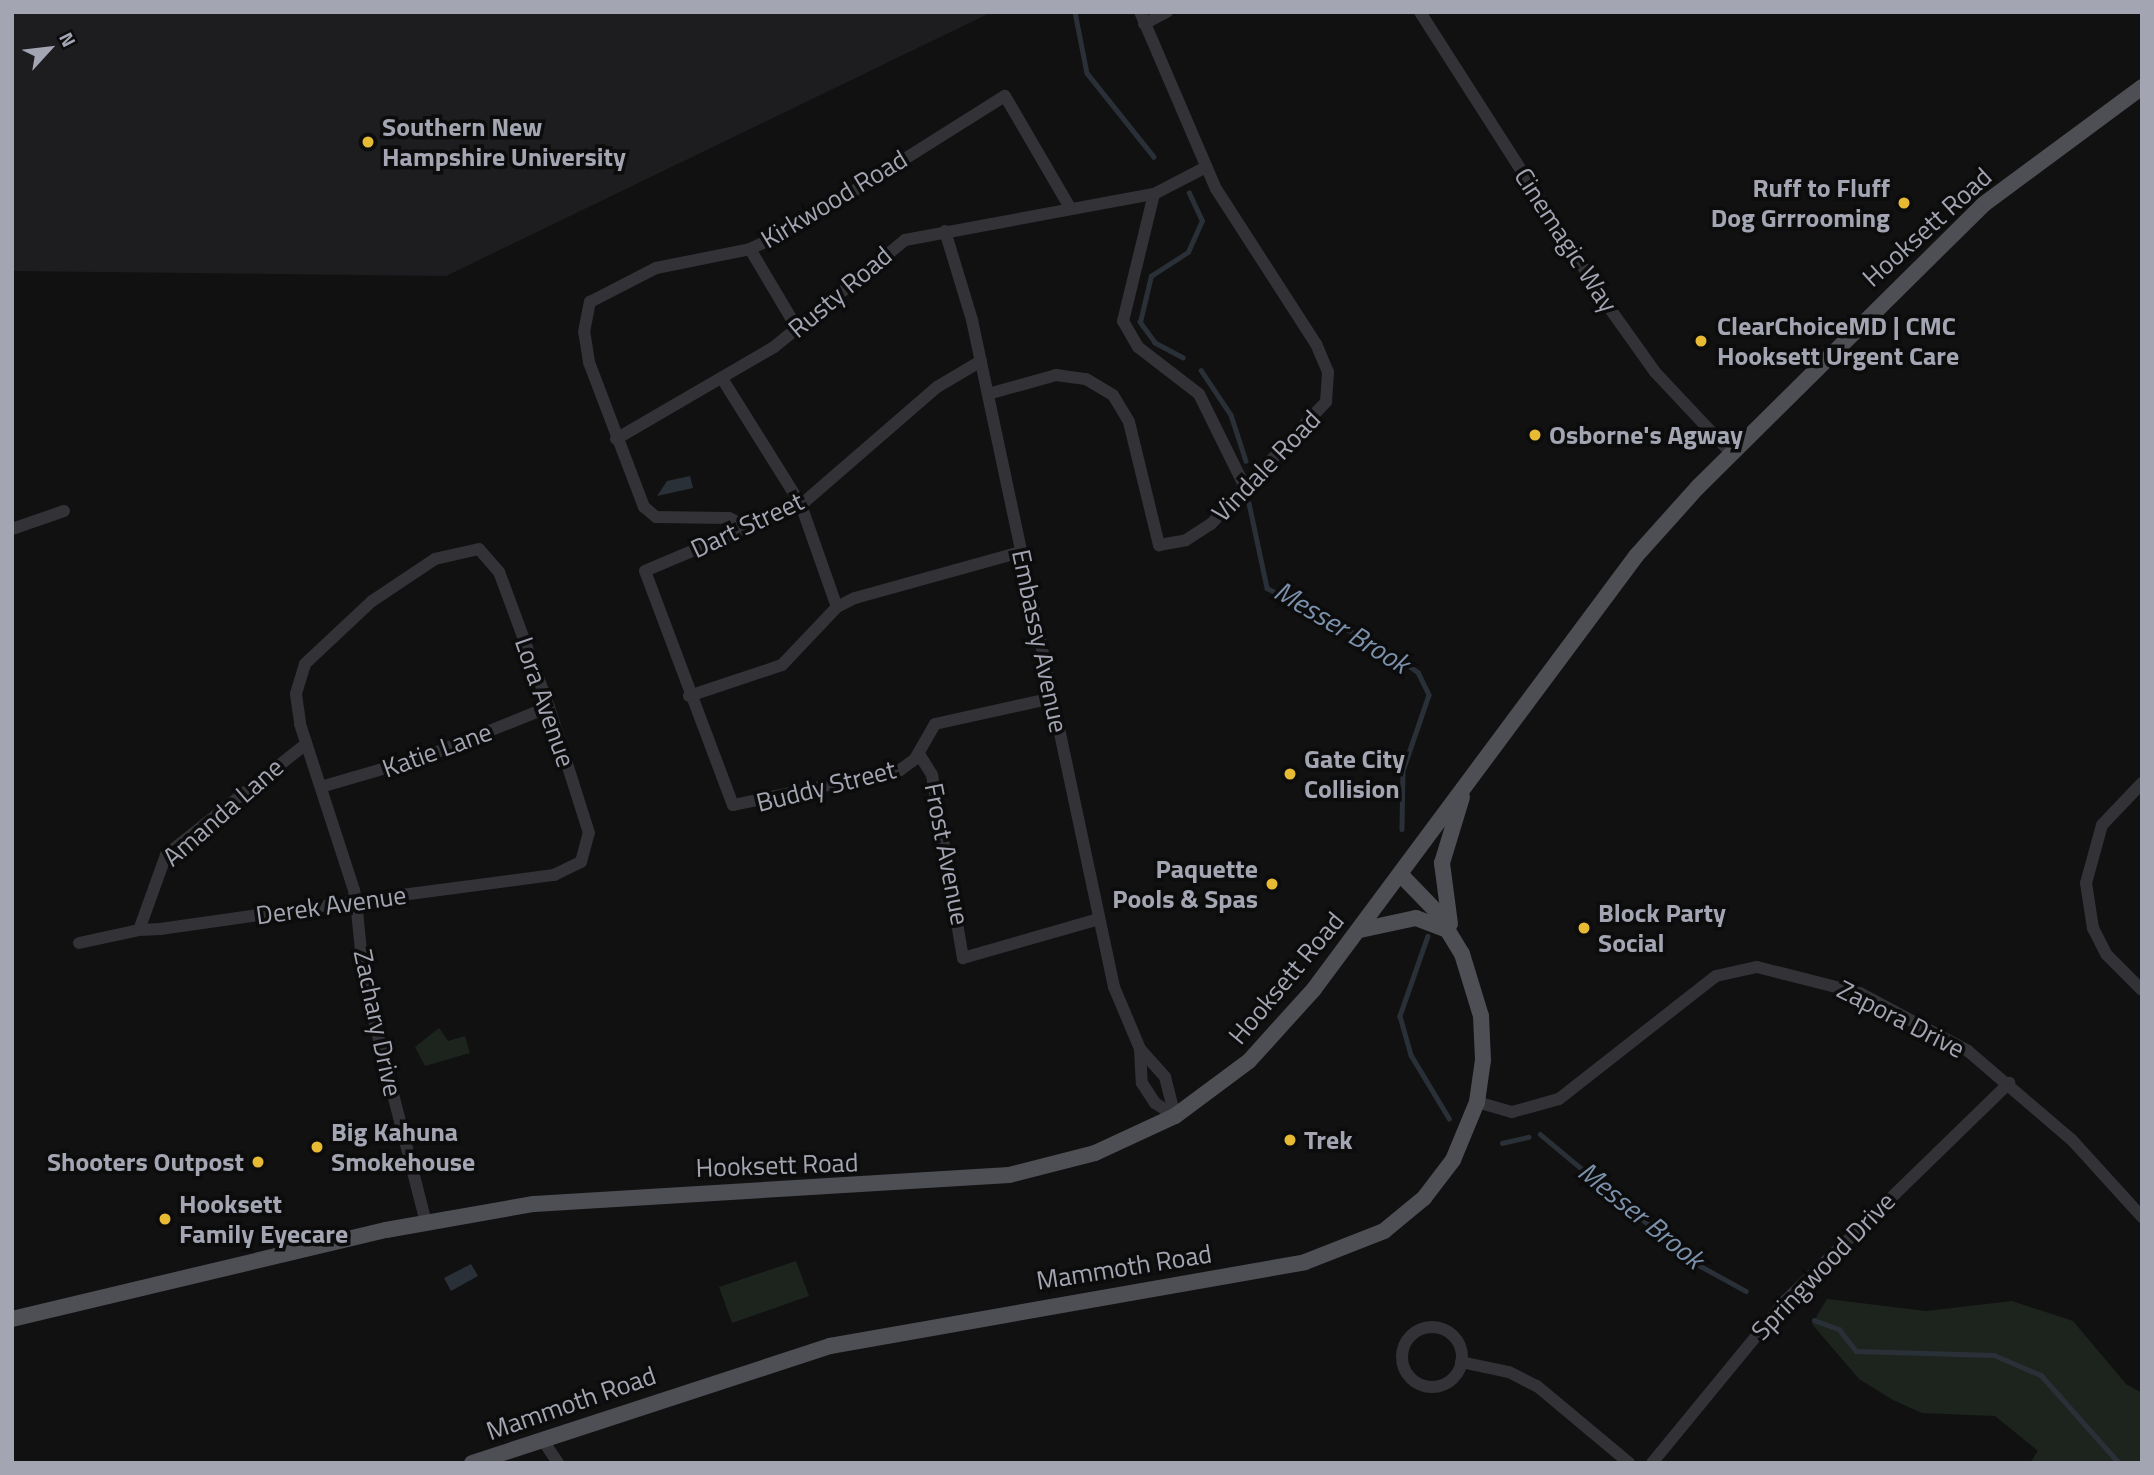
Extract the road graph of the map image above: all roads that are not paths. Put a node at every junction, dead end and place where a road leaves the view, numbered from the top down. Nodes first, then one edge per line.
1 (1167, 12) edge
2 (1420, 12) edge
3 (1142, 18) edge
4 (2142, 87) edge
5 (1206, 167) junction
6 (1154, 194) junction
7 (1069, 206) junction
8 (945, 230) junction
9 (750, 249) junction
10 (797, 328) junction
11 (981, 360) junction
12 (723, 380) junction
13 (988, 394) junction
14 (616, 439) junction
15 (1731, 453) junction
16 (1245, 487) junction
17 (802, 505) junction
18 (64, 511) dead end
19 (748, 528) junction
20 (12, 529) edge
21 (479, 549) joint
22 (1021, 552) junction
23 (837, 607) junction
24 (689, 696) junction
25 (1052, 698) junction
26 (549, 707) junction
27 (306, 744) junction
28 (919, 754) junction
29 (2142, 783) edge
30 (324, 786) junction
31 (1465, 787) junction
32 (581, 862) joint
33 (1401, 875) junction
34 (356, 901) junction
35 (1099, 919) junction
36 (139, 929) junction
37 (1360, 930) junction
38 (1452, 933) junction
39 (79, 943) dead end
40 (2142, 990) edge
41 (1140, 1049) junction
42 (2009, 1083) junction
43 (1477, 1102) junction
44 (1175, 1116) junction
45 (2142, 1217) edge
46 (426, 1222) junction
47 (12, 1319) edge
48 (1461, 1362) junction
49 (542, 1438) junction
50 (472, 1463) edge
51 (558, 1463) edge
52 (1629, 1463) edge
53 (1652, 1463) edge

1 - 3 street, Vindale Road
2 - 15 street, Cinemagic Way
3 - 5 street, Vindale Road
4 - 15 main road, Hooksett Road
5 - 6 street, Rusty Road
5 - 16 street, Vindale Road
6 - 7 street, Rusty Road
6 - 16 street
7 - 8 street, Rusty Road
7 - 9 street, Kirkwood Road
8 - 10 street, Rusty Road
8 - 11 street, Embassy Avenue
9 - 10 street
9 - 14 street, Kirkwood Road
10 - 12 street, Rusty Road
11 - 13 street, Embassy Avenue
11 - 17 street, Dart Street
12 - 14 street, Rusty Road
12 - 17 street
13 - 16 street, Vindale Road
13 - 22 street, Embassy Avenue
14 - 19 street
15 - 31 main road, Hooksett Road
17 - 19 street, Dart Street
17 - 23 street
18 - 20 street
19 - 24 street, Dart Street
21 - 26 street, Lora Avenue
21 - 27 street, Zachary Drive
22 - 23 street
22 - 25 street, Embassy Avenue
23 - 24 street
24 - 28 street, Buddy Street
25 - 28 street, Buddy Street
25 - 35 street, Embassy Avenue
26 - 30 street, Katie Lane
26 - 32 street, Lora Avenue
27 - 30 street, Zachary Drive
27 - 36 street, Amanda Lane
28 - 35 street, Frost Avenue
29 - 40 street
30 - 34 street, Zachary Drive
31 - 33 main road, Hooksett Road
31 - 38 main road
32 - 34 street, Derek Avenue
33 - 37 main road, Hooksett Road
33 - 38 main road, Mammoth Road
34 - 36 street, Derek Avenue
34 - 46 street, Zachary Drive
35 - 41 street, Embassy Avenue
36 - 39 street, Derek Avenue
37 - 38 main road
37 - 44 main road, Hooksett Road
38 - 43 main road, Mammoth Road
41 - 44 street, Embassy Avenue
41 - 44 street, Embassy Avenue
42 - 43 street, Zapora Drive
42 - 45 street, Zapora Drive
42 - 53 street, Springwood Drive
43 - 49 main road, Mammoth Road
44 - 46 main road, Hooksett Road
46 - 47 main road, Hooksett Road
48 - 48 street
48 - 52 street
49 - 50 main road, Mammoth Road
49 - 51 street

